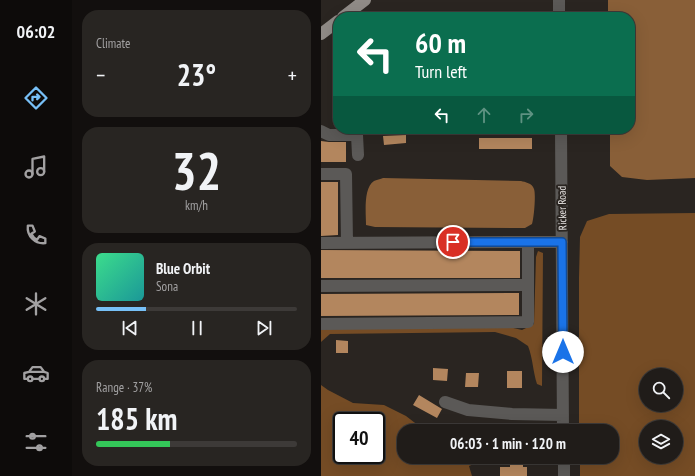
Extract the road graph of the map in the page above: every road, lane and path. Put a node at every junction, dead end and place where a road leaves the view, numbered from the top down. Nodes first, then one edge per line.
1 (365, 0) edge
2 (559, 0) edge
3 (349, 12) edge
4 (559, 12) edge
5 (333, 24) edge
6 (321, 34) edge
7 (321, 131) edge
8 (561, 134) edge
9 (358, 155) dead end
10 (321, 174) edge
11 (528, 242) junction
12 (562, 242) junction
13 (321, 243) edge
14 (347, 243) junction
15 (528, 285) junction
16 (321, 286) edge
17 (321, 324) edge
18 (445, 402) dead end
19 (563, 415) junction
20 (563, 424) edge
21 (564, 464) edge
22 (564, 476) edge

1 - 3 main road
2 - 4 street
5 - 6 main road
7 - 9 street
8 - 12 street, Ricker Road
10 - 14 street
11 - 12 street
11 - 14 street
11 - 15 street
12 - 19 street, Ricker Road
13 - 14 street
15 - 16 street
15 - 17 street
18 - 19 street
19 - 20 street, Ricker Road
21 - 22 street

